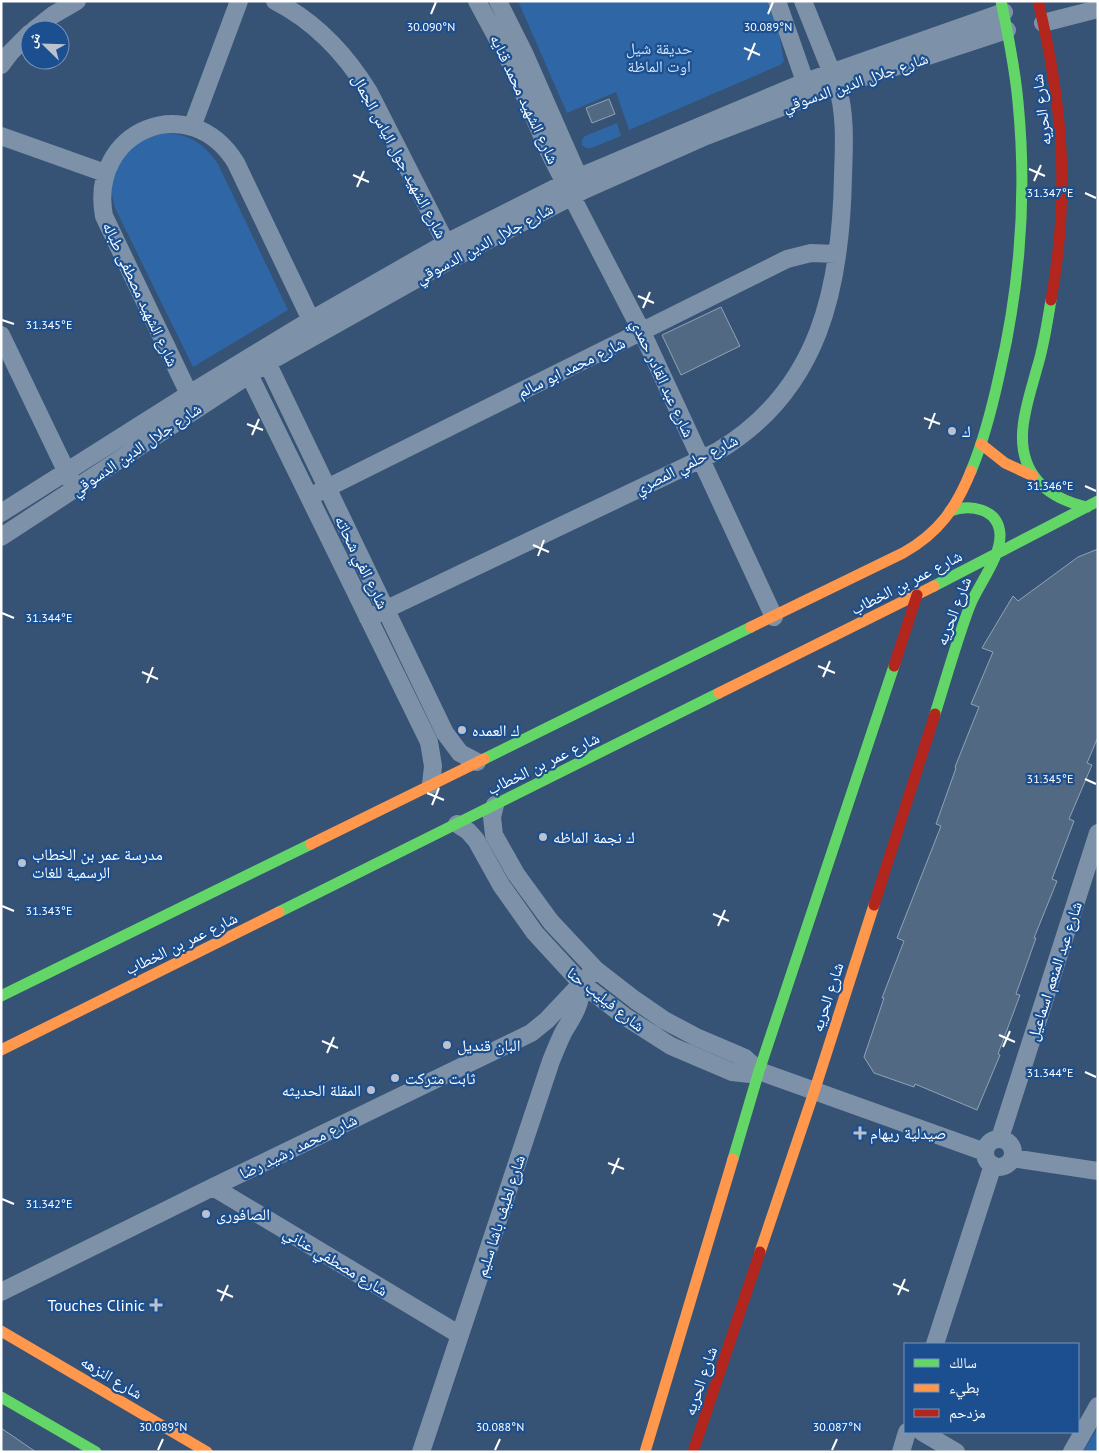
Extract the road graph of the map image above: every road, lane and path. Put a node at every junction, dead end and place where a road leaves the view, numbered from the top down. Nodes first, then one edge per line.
1 (77, 1) edge
2 (239, 1) edge
3 (275, 1) edge
4 (477, 1) edge
5 (498, 1) edge
6 (777, 1) edge
7 (802, 1) edge
8 (1038, 1) edge
9 (1003, 6) edge
10 (1098, 9) edge
11 (47, 20) edge
12 (1043, 23) junction
13 (1007, 30) junction
14 (20, 43) edge
15 (1, 65) edge
16 (835, 80) junction
17 (808, 89) junction
18 (192, 126) junction
19 (1, 136) edge
20 (106, 173) junction
21 (575, 187) junction
22 (450, 251) junction
23 (837, 254) junction
24 (311, 320) junction
25 (642, 332) junction
26 (1, 335) edge
27 (264, 356) junction
28 (246, 368) junction
29 (188, 394) junction
30 (981, 444) junction
31 (701, 459) junction
32 (66, 471) junction
33 (1033, 476) junction
34 (327, 488) junction
35 (75, 490) junction
36 (309, 497) junction
37 (1098, 501) edge
38 (1087, 507) junction
39 (950, 511) junction
40 (1, 513) edge
41 (1, 537) edge
42 (996, 554) junction
43 (917, 595) junction
44 (386, 610) junction
45 (774, 617) junction
46 (368, 618) junction
47 (477, 762) junction
48 (431, 785) junction
49 (494, 805) junction
50 (457, 824) junction
51 (1098, 833) edge
52 (595, 968) junction
53 (581, 984) junction
54 (1, 996) edge
55 (531, 1033) junction
56 (1, 1050) edge
57 (551, 1061) junction
58 (759, 1072) junction
59 (814, 1092) junction
60 (1000, 1138) junction
61 (989, 1158) junction
62 (1012, 1158) junction
63 (1098, 1171) edge
64 (213, 1188) junction
65 (1, 1292) edge
66 (1, 1331) edge
67 (460, 1335) junction
68 (936, 1343) edge
69 (1, 1397) edge
70 (1098, 1406) edge
71 (907, 1433) edge
72 (924, 1433) edge
73 (96, 1452) edge
74 (207, 1452) edge
75 (421, 1452) edge
76 (645, 1452) edge
77 (693, 1452) edge
78 (901, 1452) edge
79 (956, 1452) edge
80 (1072, 1452) edge

1 - 11 street
2 - 18 street
3 - 22 street, شارع الشهيد جول الياس الجمال
4 - 21 street, شارع الشهيد محمد قنايه
5 - 21 street, شارع الشهيد محمد قنايه
6 - 17 street
7 - 16 street, شارع حلمي المصري
8 - 12 street, شارع الحريه
9 - 13 street, شارع الحريه
9 - 16 street, شارع جلال الدين الدسوقي
10 - 12 street
12 - 33 street, شارع الحريه
13 - 16 street, شارع جلال الدين الدسوقي
13 - 30 street, شارع الحريه
14 - 15 street
16 - 17 street, شارع جلال الدين الدسوقي
16 - 23 street, شارع حلمي المصري
17 - 21 street, شارع جلال الدين الدسوقي
18 - 20 street, شارع الشهيد مصطفى طباله
18 - 24 street, شارع الشهيد مصطفى طباله
19 - 20 street
20 - 29 street, شارع الشهيد مصطفى طباله
21 - 22 street, شارع جلال الدين الدسوقي
21 - 25 street, شارع عبد القادر حمدي
22 - 24 street, شارع جلال الدين الدسوقي
22 - 27 street, شارع جلال الدين الدسوقي
23 - 25 street, شارع محمد ابو سالم
23 - 31 street, شارع حلمي المصري
24 - 27 street, شارع جلال الدين الدسوقي
25 - 31 street, شارع عبد القادر حمدي
25 - 34 street, شارع محمد ابو سالم
26 - 32 street
27 - 28 street, شارع جلال الدين الدسوقي
27 - 34 street, شارع الفي شحاته
28 - 29 street, شارع جلال الدين الدسوقي
28 - 35 street, شارع جلال الدين الدسوقي
28 - 36 street, شارع الفي شحاته
29 - 32 street, شارع جلال الدين الدسوقي
30 - 33 street
30 - 39 street, شارع الحريه
31 - 44 street, شارع حلمي المصري
31 - 45 street, شارع عبد القادر حمدي
32 - 35 street
32 - 40 street, شارع جلال الدين الدسوقي
33 - 38 street, شارع الحريه
34 - 36 street, شارع محمد ابو سالم
34 - 44 street, شارع الفي شحاته
35 - 41 street, شارع جلال الدين الدسوقي
36 - 46 street, شارع الفي شحاته
37 - 38 street, شارع عمر بن الخطاب
38 - 42 street, شارع عمر بن الخطاب
39 - 42 street, شارع الحريه
39 - 45 street, شارع عمر بن الخطاب
42 - 43 street, شارع عمر بن الخطاب
42 - 59 street, شارع الحريه
43 - 49 street, شارع عمر بن الخطاب
43 - 58 street, شارع الحريه
44 - 46 street, شارع حلمي المصري
44 - 47 street, شارع الفي شحاته
45 - 47 street, شارع عمر بن الخطاب
46 - 48 street, شارع الفي شحاته
47 - 48 street, شارع عمر بن الخطاب
48 - 54 street, شارع عمر بن الخطاب
49 - 50 street, شارع عمر بن الخطاب
49 - 52 street, شارع فيليب حنا
50 - 53 street, شارع فيليب حنا
50 - 56 street, شارع عمر بن الخطاب
51 - 60 street, شارع عبد المنعم اسماعيل
52 - 53 street, شارع محمد رشيد رضا
52 - 58 street, شارع فيليب حنا
53 - 55 street, شارع محمد رشيد رضا
53 - 57 street, شارع لطيف باشا سليم
53 - 58 street, شارع فيليب حنا
55 - 57 street
55 - 64 street, شارع محمد رشيد رضا
57 - 67 street, شارع لطيف باشا سليم
58 - 59 street, شارع فيليب حنا
58 - 76 street, شارع الحريه
59 - 61 street, شارع فيليب حنا
59 - 77 street, شارع الحريه
60 - 61 street
60 - 62 street
61 - 62 street
61 - 68 street
62 - 63 street
64 - 65 street, شارع محمد رشيد رضا
64 - 67 street, شارع مصطفي عناني
66 - 74 street, شارع النزهه
67 - 75 street, شارع لطيف باشا سليم
69 - 73 street
70 - 80 street
71 - 78 street
72 - 79 street

